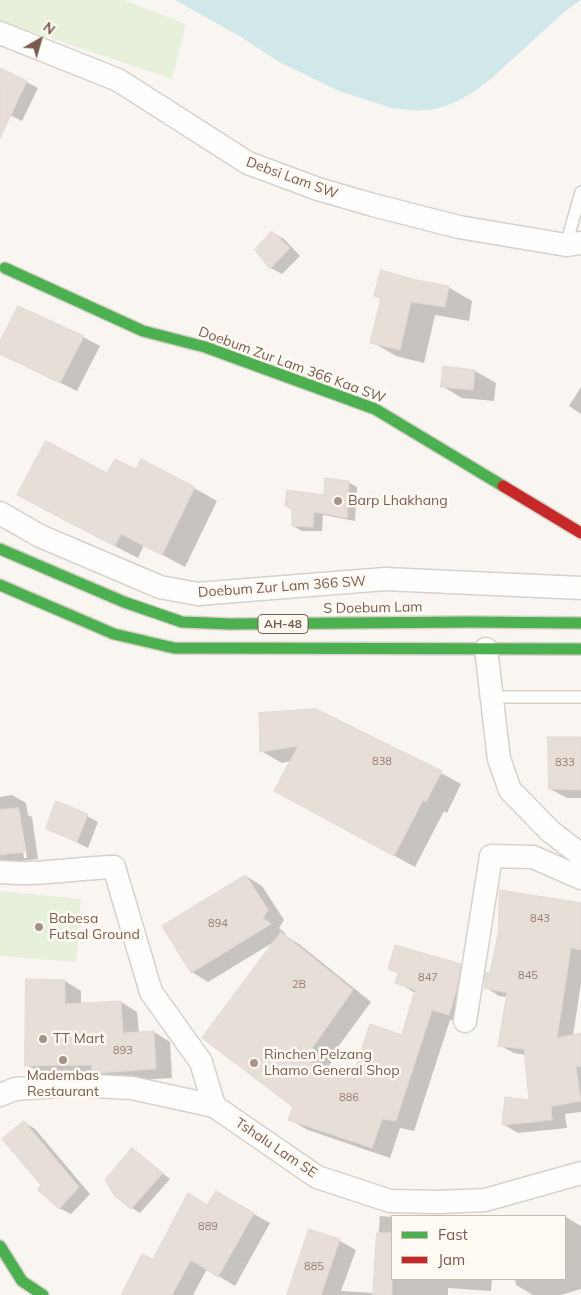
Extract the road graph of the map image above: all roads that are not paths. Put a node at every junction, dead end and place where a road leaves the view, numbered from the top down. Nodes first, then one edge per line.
1 (0, 33) edge
2 (581, 192) edge
3 (574, 244) edge
4 (5, 268) dead end
5 (0, 512) edge
6 (581, 532) edge
7 (0, 549) edge
8 (0, 585) edge
9 (581, 588) edge
10 (581, 623) edge
11 (486, 649) junction
12 (581, 649) edge
13 (493, 697) junction
14 (581, 697) edge
15 (581, 855) edge
16 (0, 872) edge
17 (581, 878) edge
18 (464, 1021) dead end
19 (0, 1095) edge
20 (214, 1106) junction
21 (581, 1173) edge
22 (0, 1246) edge
23 (43, 1295) edge

1 - 3 street, Debsi Lam SW
2 - 3 lane
4 - 6 main road, Doebum Zur Lam 366 Kaa SW
5 - 9 street, Doebum Zur Lam 366 SW
7 - 10 main road, S Doebum Lam / AH-48
8 - 11 main road, AH-48
11 - 12 main road, AH-48
11 - 13 street
13 - 14 lane
13 - 15 street
16 - 20 street
17 - 18 street
19 - 20 street, Tshalu Lam SE
20 - 21 street, Tshalu Lam SE
22 - 23 main road

